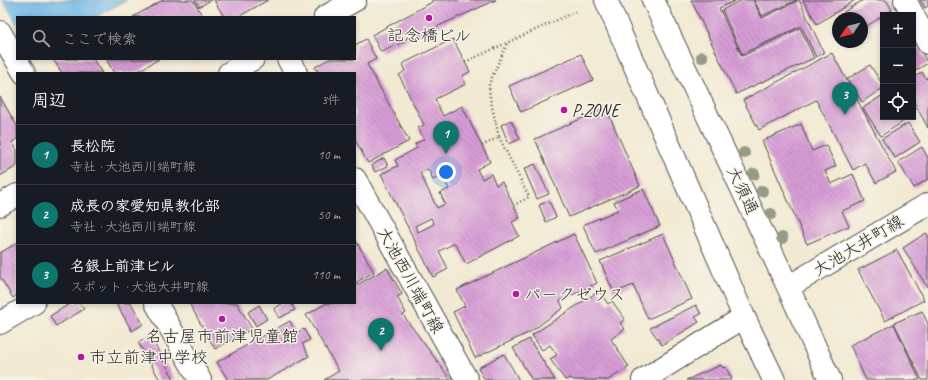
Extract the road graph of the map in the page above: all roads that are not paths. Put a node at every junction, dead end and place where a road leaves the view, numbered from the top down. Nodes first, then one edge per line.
1 (355, 0) edge
2 (606, 0) edge
3 (653, 0) edge
4 (905, 0) edge
5 (327, 16) edge
6 (0, 32) edge
7 (928, 43) edge
8 (16, 59) edge
9 (16, 60) edge
10 (251, 60) edge
11 (289, 60) edge
12 (23, 72) edge
13 (230, 72) edge
14 (295, 72) edge
15 (356, 181) edge
16 (16, 196) edge
17 (928, 204) edge
18 (0, 205) edge
19 (788, 286) junction
20 (32, 304) edge
21 (157, 304) edge
22 (744, 316) junction
23 (0, 323) edge
24 (200, 380) edge
25 (467, 380) edge
26 (643, 380) edge
27 (774, 380) edge
28 (830, 380) edge

1 - 5 street
2 - 22 street
3 - 19 street, 大須通
4 - 7 street
6 - 8 street
9 - 12 street
10 - 13 street
11 - 14 street
15 - 25 street, 大池西川端町線
16 - 18 street
17 - 19 street, 大池大井町線
19 - 28 street, 大須通
20 - 23 street
21 - 24 street
22 - 26 street
22 - 27 street

